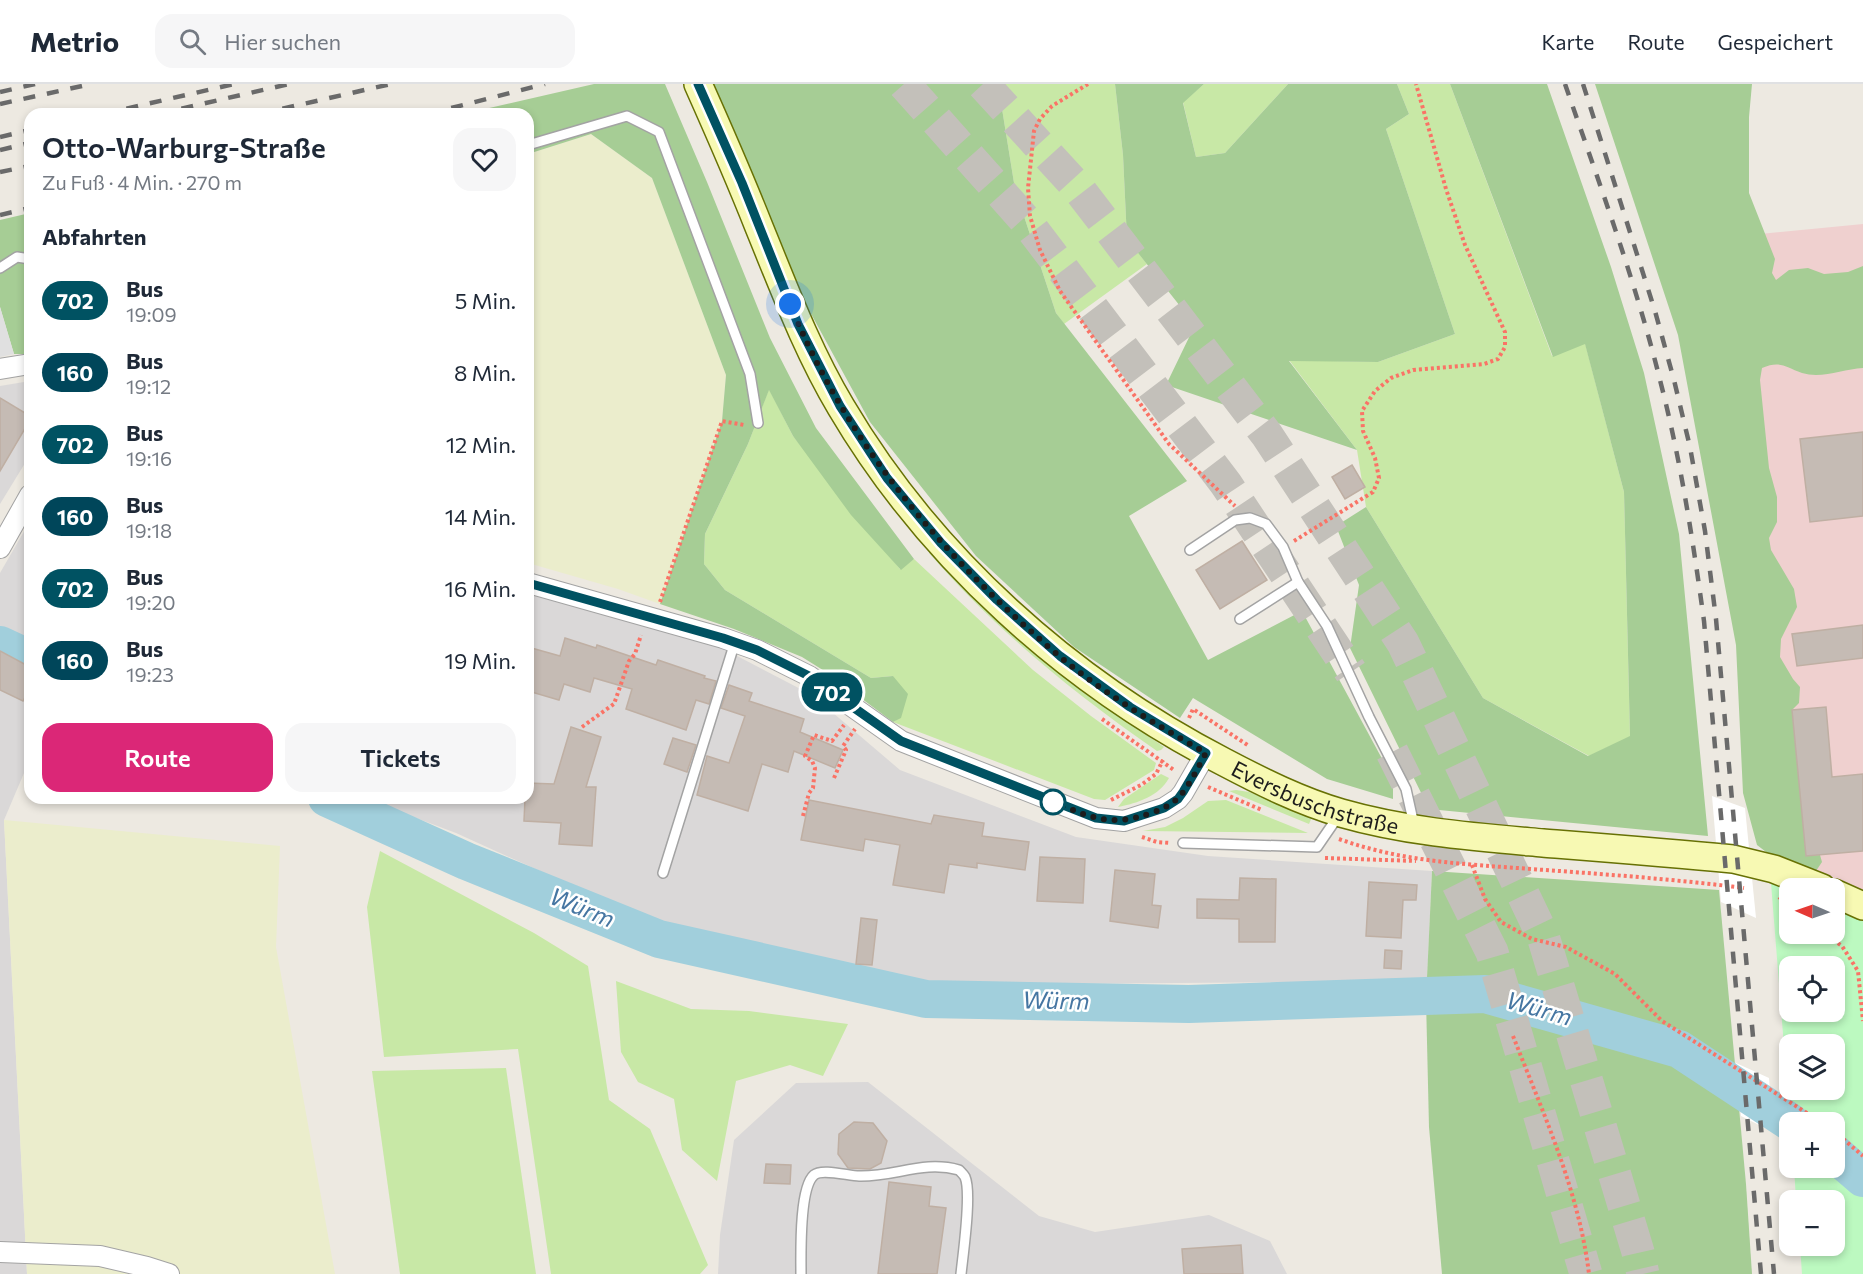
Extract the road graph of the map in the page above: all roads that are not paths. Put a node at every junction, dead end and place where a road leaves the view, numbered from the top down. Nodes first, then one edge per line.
1 (698, 84) edge
2 (534, 143) edge
3 (24, 258) edge
4 (0, 268) edge
5 (24, 365) edge
6 (0, 369) edge
7 (758, 423) road end
8 (24, 506) edge
9 (0, 548) edge
10 (1190, 550) dead end
11 (1298, 582) junction
12 (534, 588) edge
13 (1240, 619) dead end
14 (735, 642) junction
15 (1206, 753) junction
16 (1340, 813) junction
17 (1415, 830) junction
18 (1183, 843) dead end
19 (663, 873) dead end
20 (1797, 878) edge
21 (1845, 898) edge
22 (1863, 906) edge
23 (0, 1252) edge
24 (169, 1274) edge
25 (801, 1274) edge
26 (961, 1274) edge

1 - 15 main road
2 - 7 lane
3 - 4 lane
5 - 6 street
8 - 9 street
10 - 11 lane
11 - 13 lane
11 - 17 lane
12 - 14 street, Eversbuschstraße
14 - 15 street, Eversbuschstraße
14 - 19 lane
15 - 16 main road, Eversbuschstraße
16 - 17 main road, Eversbuschstraße
16 - 18 lane
17 - 20 main road, Eversbuschstraße
21 - 22 main road
23 - 24 street
25 - 26 lane

